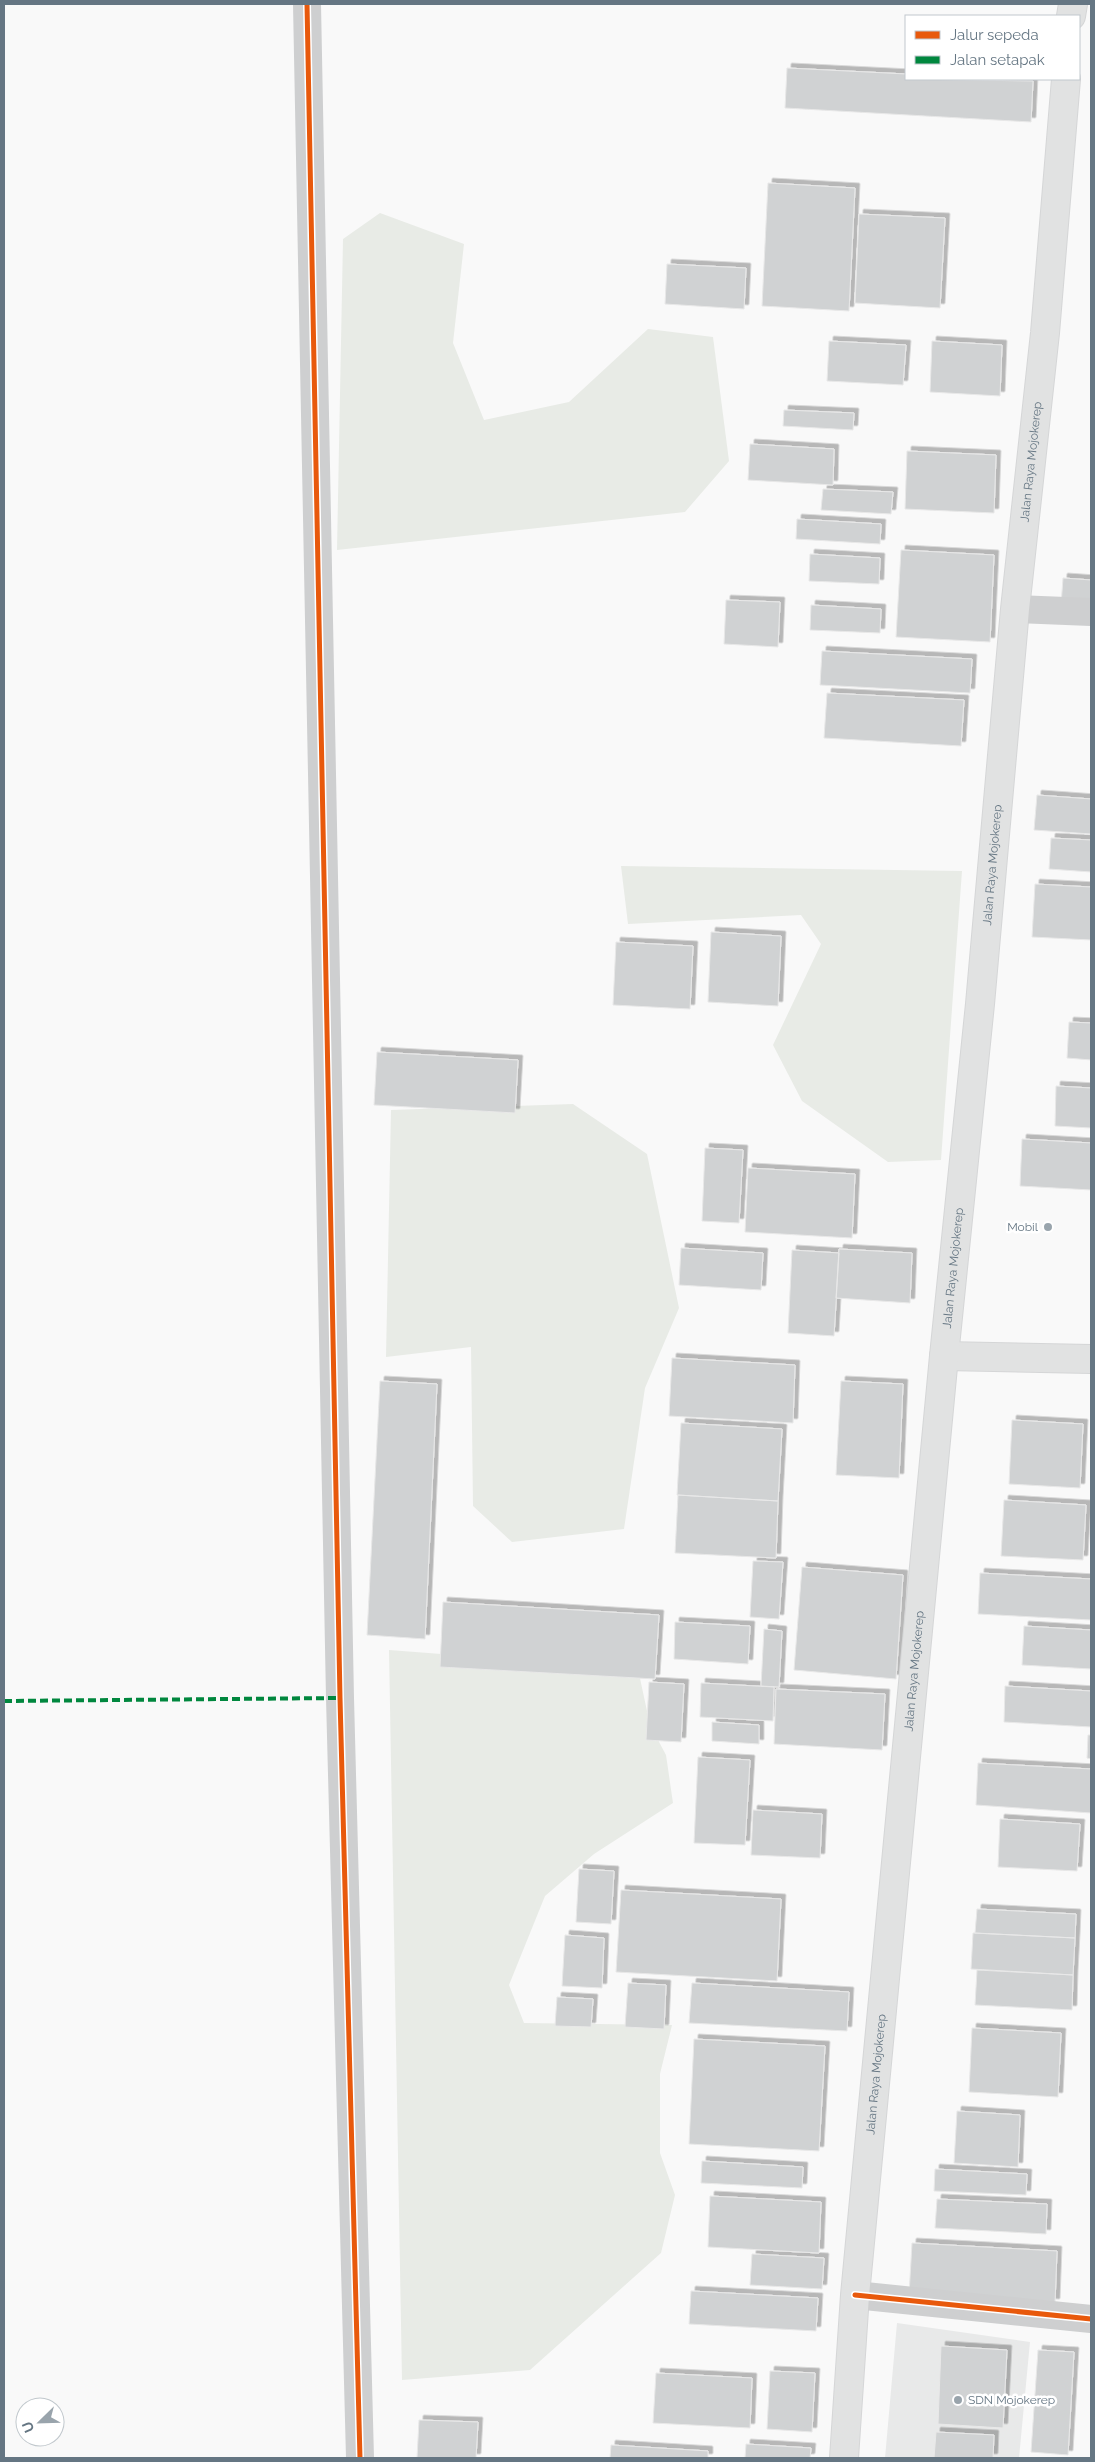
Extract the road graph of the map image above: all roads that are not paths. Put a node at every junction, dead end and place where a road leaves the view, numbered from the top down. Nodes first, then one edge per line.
1 (307, 4) edge
2 (1066, 80) edge
3 (1015, 609) junction
4 (1091, 612) edge
5 (944, 1356) junction
6 (1091, 1359) edge
7 (855, 2295) junction
8 (1091, 2319) edge
9 (360, 2458) edge
10 (844, 2458) edge

1 - 9 street
2 - 3 main road, Jalan Raya Mojokerep
3 - 4 street
3 - 5 main road, Jalan Raya Mojokerep
5 - 6 main road
5 - 7 main road, Jalan Raya Mojokerep
7 - 8 street
7 - 10 main road, Jalan Raya Mojokerep

